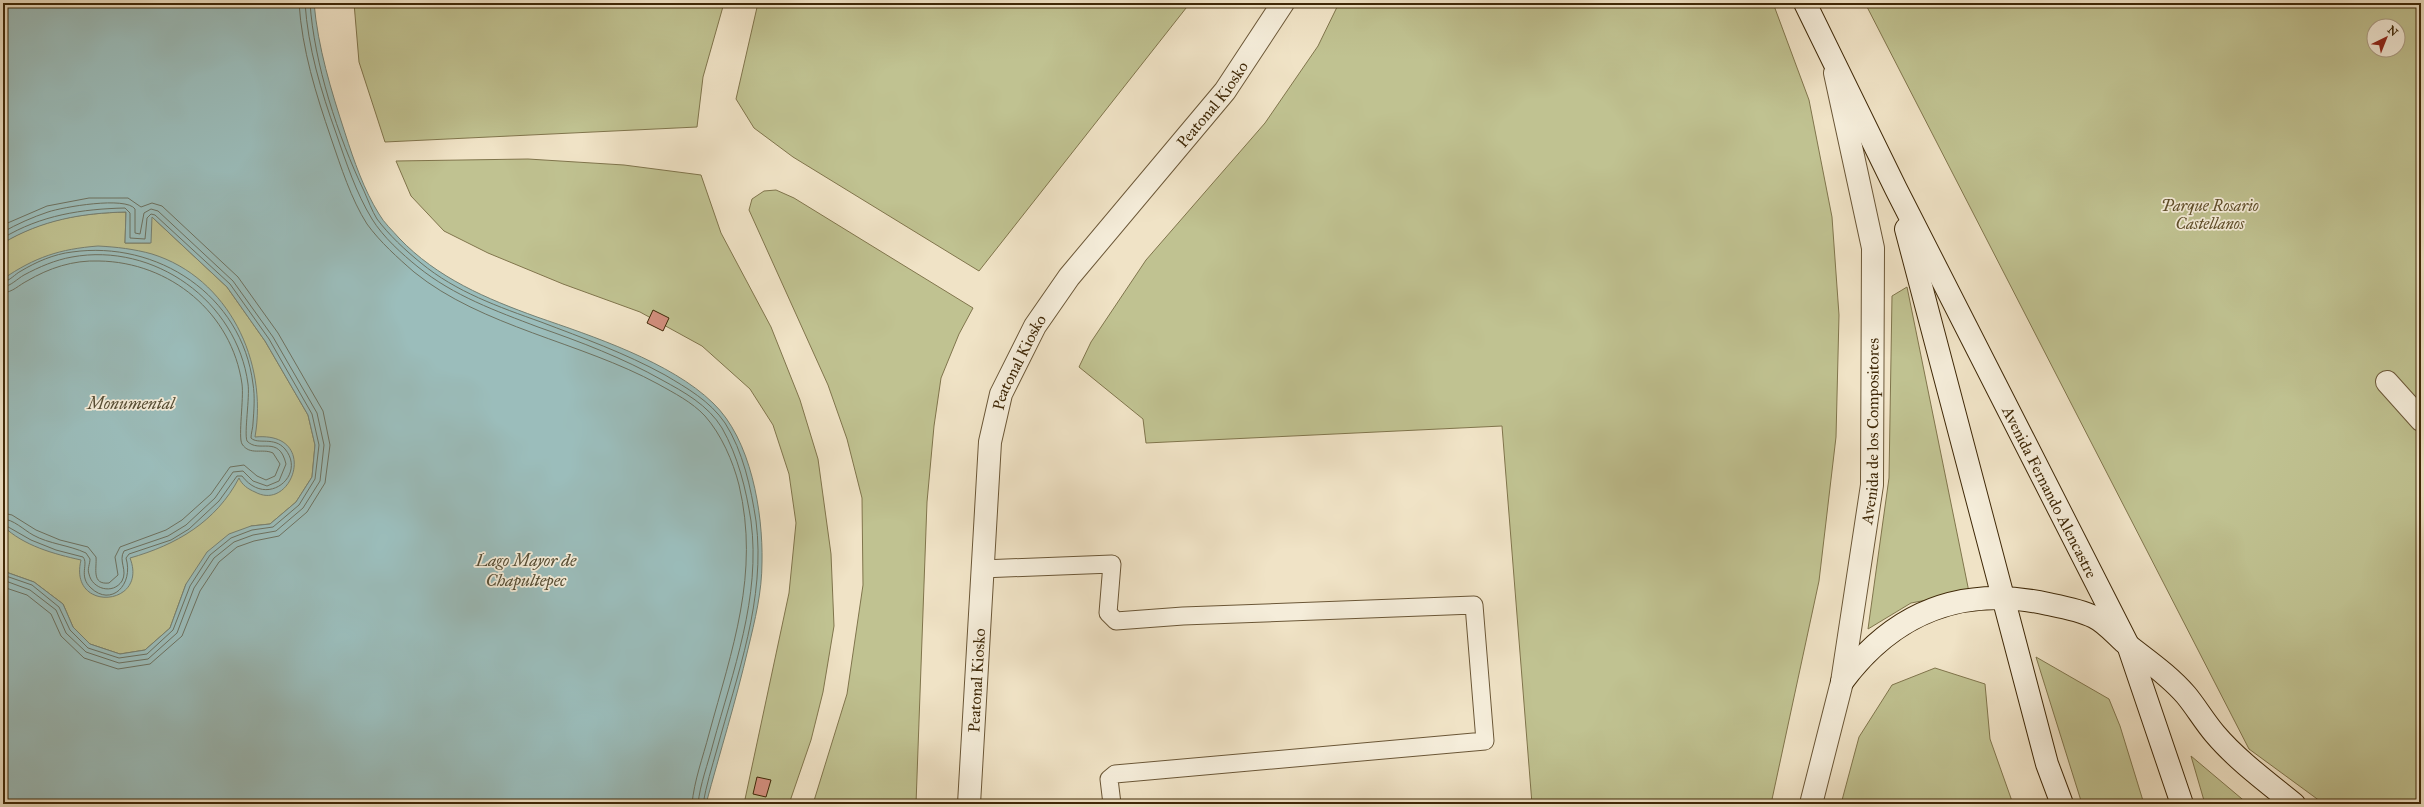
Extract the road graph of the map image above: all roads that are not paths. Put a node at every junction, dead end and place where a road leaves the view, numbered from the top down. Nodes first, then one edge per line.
1 (1282, 3) edge
2 (1805, 3) edge
3 (1831, 56) junction
4 (1896, 189) junction
5 (2387, 382) dead end
6 (2421, 420) edge
7 (982, 569) junction
8 (2002, 598) junction
9 (2128, 645) junction
10 (1842, 682) junction
11 (969, 804) edge
12 (1112, 804) edge
13 (1811, 804) edge
14 (2062, 804) edge
15 (2182, 804) edge
16 (2294, 804) edge

1 - 7 street, Peatonal Kiosko
2 - 3 street, Avenida Fernando Alencastre
3 - 4 street, Avenida Fernando Alencastre
3 - 10 street, Avenida de los Compositores
4 - 8 street, Avenida Fernando Alencastre
4 - 9 street, Avenida Fernando Alencastre
5 - 6 street
7 - 11 street, Peatonal Kiosko
7 - 12 lane
8 - 9 street
8 - 10 street
8 - 14 street, Avenida Fernando Alencastre
9 - 15 street, Avenida Fernando Alencastre
9 - 16 street
10 - 13 street, Avenida de los Compositores

